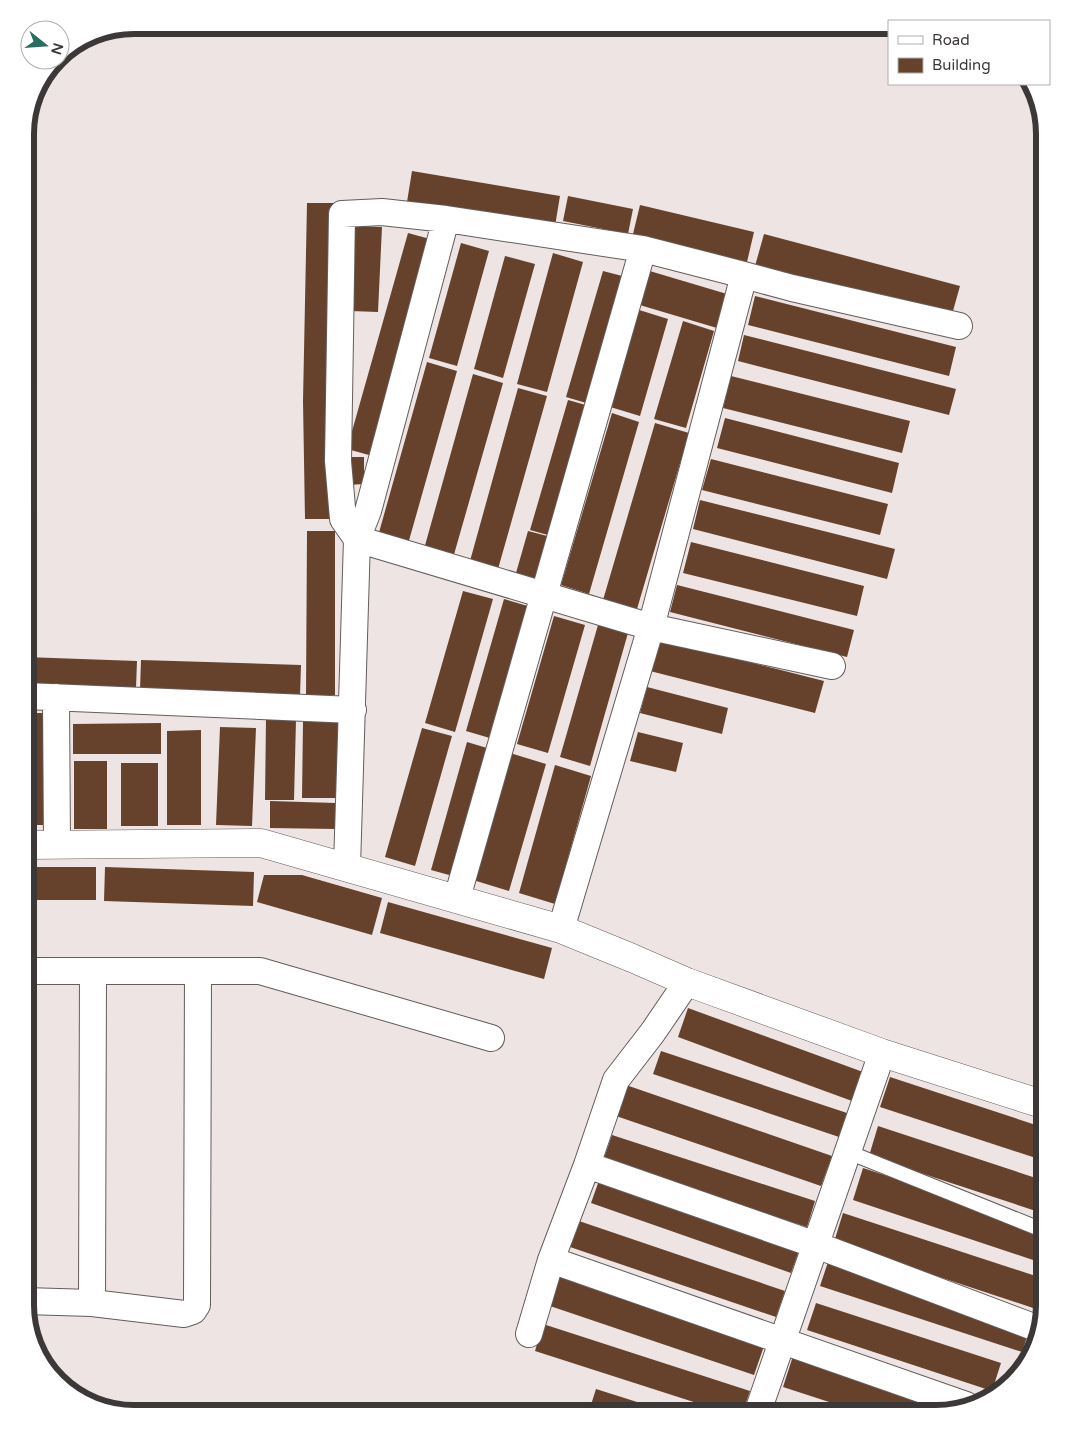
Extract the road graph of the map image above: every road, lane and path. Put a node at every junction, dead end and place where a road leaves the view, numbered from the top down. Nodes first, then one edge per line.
1 (446, 219) junction
2 (643, 250) junction
3 (744, 274) junction
4 (959, 326) dead end
5 (357, 539) junction
6 (544, 595) junction
7 (652, 627) junction
8 (832, 666) dead end
9 (34, 696) edge
10 (56, 697) junction
11 (353, 710) junction
12 (34, 845) edge
13 (57, 845) junction
14 (347, 867) junction
15 (456, 898) junction
16 (561, 929) junction
17 (34, 971) edge
18 (93, 971) junction
19 (198, 971) junction
20 (677, 978) junction
21 (491, 1038) dead end
22 (882, 1053) junction
23 (1036, 1102) edge
24 (848, 1152) junction
25 (587, 1165) junction
26 (1036, 1227) edge
27 (816, 1245) junction
28 (551, 1260) junction
29 (34, 1301) edge
30 (92, 1303) junction
31 (1034, 1327) edge
32 (530, 1334) dead end
33 (782, 1340) junction
34 (959, 1402) edge
35 (760, 1405) edge

1 - 2 street
1 - 5 street
1 - 5 street
2 - 3 street
2 - 6 street
3 - 4 street
3 - 7 street
5 - 6 street
5 - 11 street
6 - 7 street
6 - 15 street
7 - 8 street
7 - 16 street
9 - 10 street
10 - 11 street
10 - 13 street
11 - 14 street
12 - 13 street
13 - 14 street
14 - 15 street
15 - 16 street
16 - 20 street
17 - 18 street
18 - 19 street
18 - 30 street
19 - 21 street
19 - 30 street
20 - 22 street
20 - 25 street
22 - 23 street
22 - 24 street
24 - 26 lane
24 - 27 street
25 - 27 street
25 - 28 street
27 - 31 street
27 - 33 street
28 - 32 street
28 - 33 street
29 - 30 street
33 - 34 street
33 - 35 street

